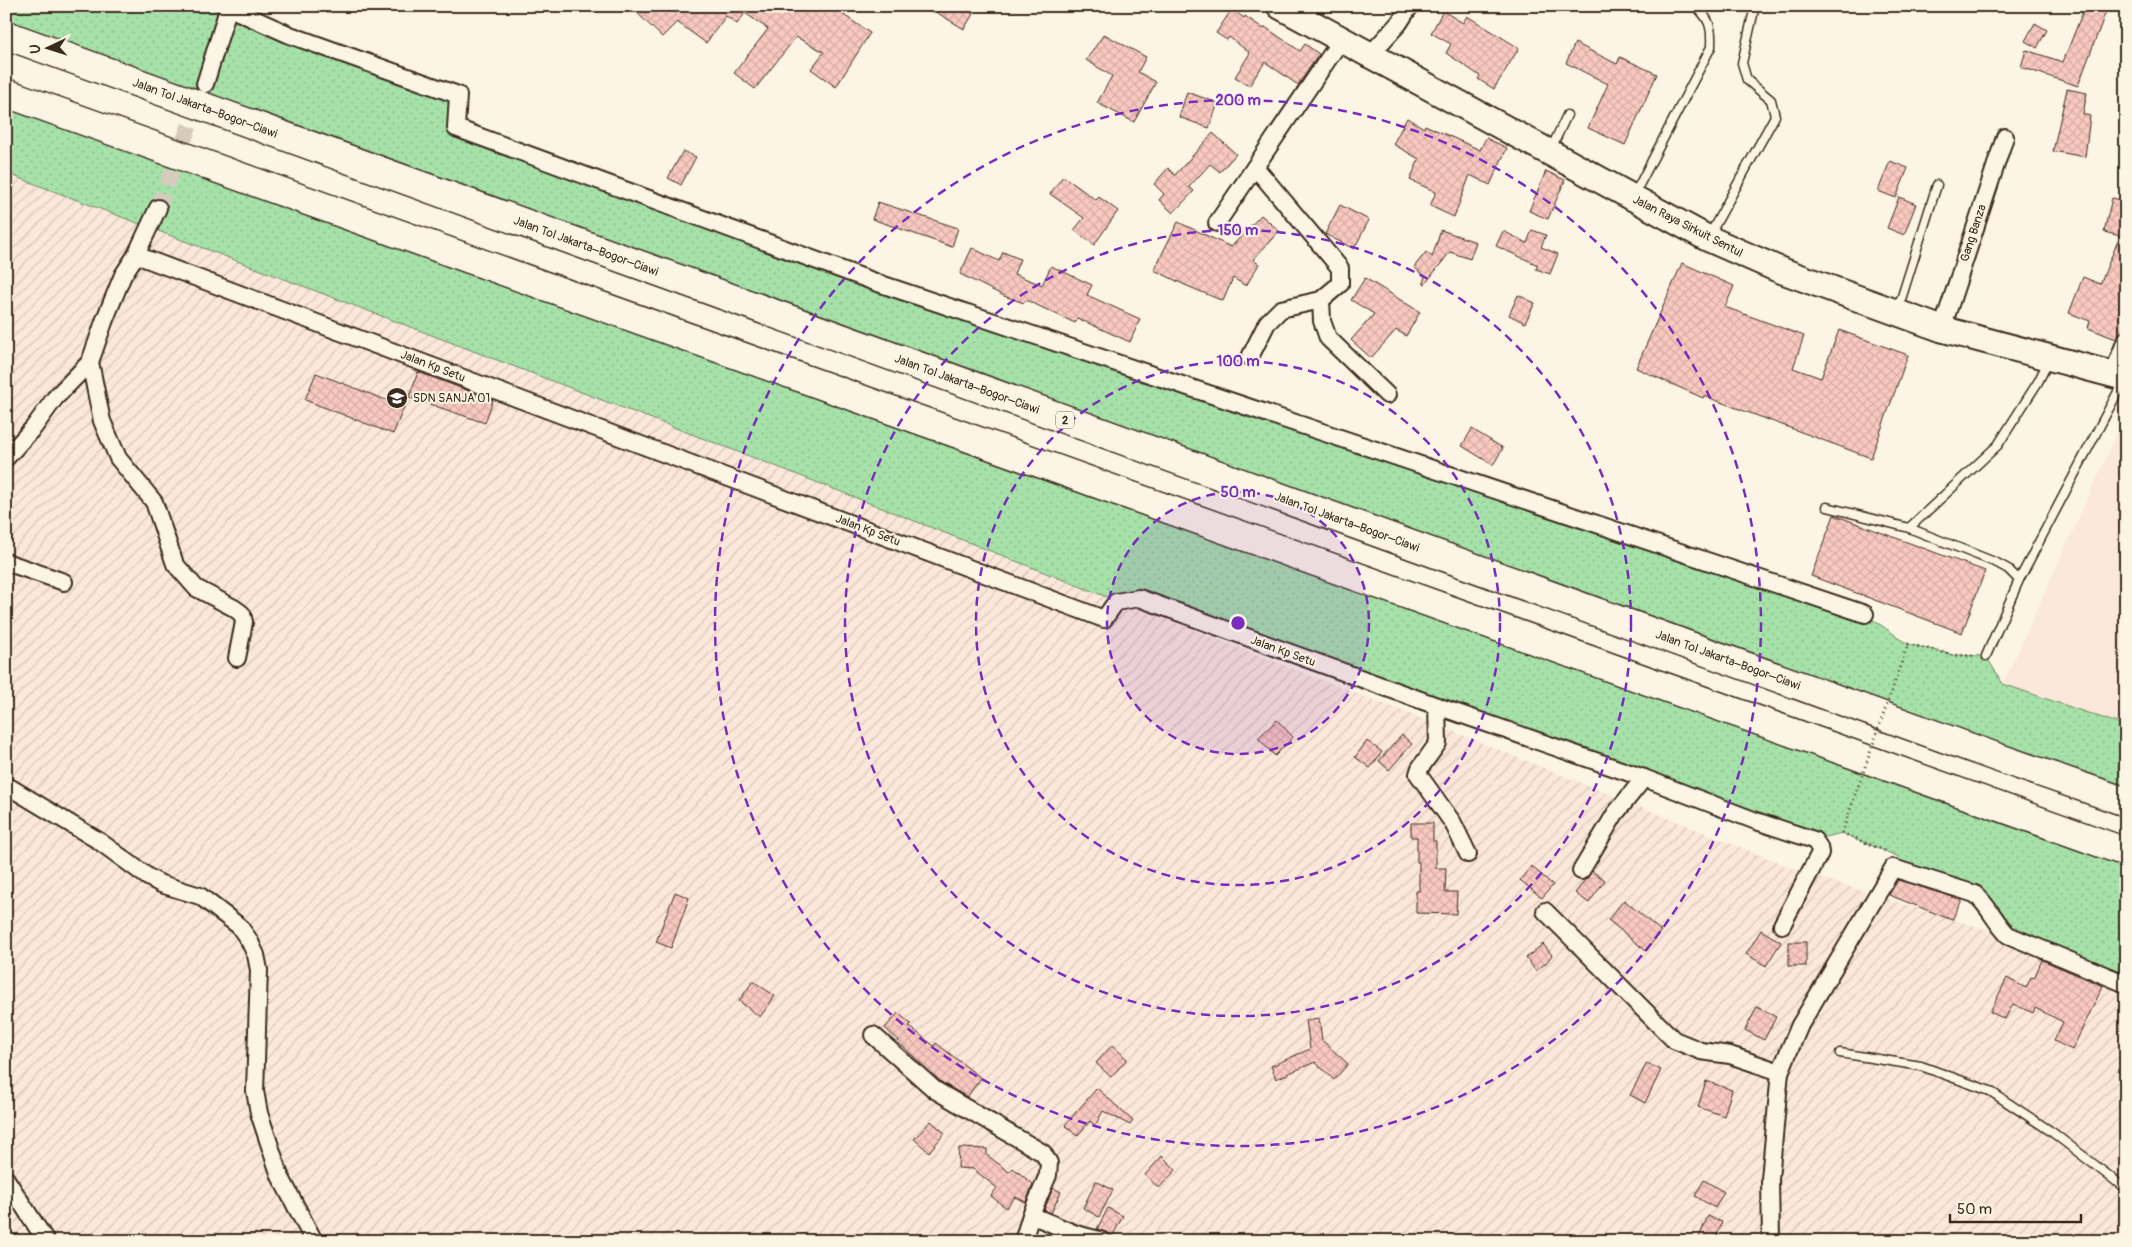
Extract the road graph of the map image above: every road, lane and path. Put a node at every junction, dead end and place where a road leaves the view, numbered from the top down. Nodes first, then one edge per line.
1 (1280, 6) edge
2 (1410, 6) edge
3 (1696, 6) edge
4 (1755, 6) edge
5 (227, 7) edge
6 (6, 35) edge
7 (1341, 40) junction
8 (1369, 56) junction
9 (205, 84) tunnel mouth
10 (6, 93) edge
11 (1567, 115) dead end
12 (2005, 137) dead end
13 (1550, 154) junction
14 (1255, 167) junction
15 (1937, 185) dead end
16 (1632, 198) junction
17 (158, 208) tunnel mouth
18 (1217, 223) dead end
19 (1708, 238) junction
20 (136, 256) junction
21 (1321, 300) junction
22 (1896, 313) junction
23 (1942, 329) junction
24 (2126, 340) edge
25 (1250, 357) dead end
26 (2050, 358) junction
27 (90, 362) junction
28 (2121, 377) edge
29 (1387, 395) dead end
30 (6, 458) edge
31 (1827, 507) dead end
32 (1909, 528) junction
33 (6, 562) edge
34 (2019, 580) junction
35 (64, 582) dead end
36 (1864, 614) dead end
37 (1986, 656) joint
38 (237, 658) dead end
39 (1437, 706) junction
40 (1644, 778) junction
41 (6, 785) edge
42 (2126, 802) edge
43 (2126, 852) edge
44 (1468, 854) dead end
45 (1893, 868) junction
46 (1581, 871) dead end
47 (1545, 911) dead end
48 (1782, 925) dead end
49 (2126, 984) edge
50 (873, 1035) dead end
51 (1840, 1054) dead end
52 (1780, 1072) junction
53 (6, 1179) edge
54 (2126, 1189) edge
55 (1030, 1215) junction
56 (46, 1241) edge
57 (314, 1241) edge
58 (1023, 1241) edge
59 (1103, 1241) edge
60 (1772, 1241) edge

1 - 7 main road, Jalan Raya Sirkuit Sentul
2 - 8 street
3 - 16 lane
4 - 19 lane
5 - 9 street
5 - 36 street
6 - 42 highway, Jalan Tol Jakarta–Bogor–Ciawi / 2
7 - 8 main road, Jalan Raya Sirkuit Sentul
7 - 14 street
8 - 13 main road, Jalan Raya Sirkuit Sentul
10 - 43 highway
11 - 13 lane
12 - 23 street, Gang Banza
13 - 16 main road, Jalan Raya Sirkuit Sentul
14 - 18 street
14 - 21 street
15 - 22 lane
16 - 19 main road, Jalan Raya Sirkuit Sentul
17 - 20 street
19 - 22 main road, Jalan Raya Sirkuit Sentul
20 - 27 street
20 - 39 street, Jalan Kp Setu
21 - 25 street
21 - 29 street
22 - 23 main road, Jalan Raya Sirkuit Sentul
23 - 26 main road, Jalan Raya Sirkuit Sentul
24 - 28 street
26 - 28 main road, Jalan Raya Sirkuit Sentul
26 - 32 lane
27 - 30 street
27 - 38 street
28 - 34 lane
31 - 32 lane
32 - 34 lane
33 - 35 street
34 - 37 lane
37 - 45 path, bridge
39 - 40 street
39 - 44 street
40 - 46 street
40 - 48 street
41 - 57 street
45 - 49 street
45 - 52 street
47 - 52 street
50 - 55 street
51 - 54 lane
52 - 60 street
53 - 56 street
55 - 58 street
55 - 59 street

